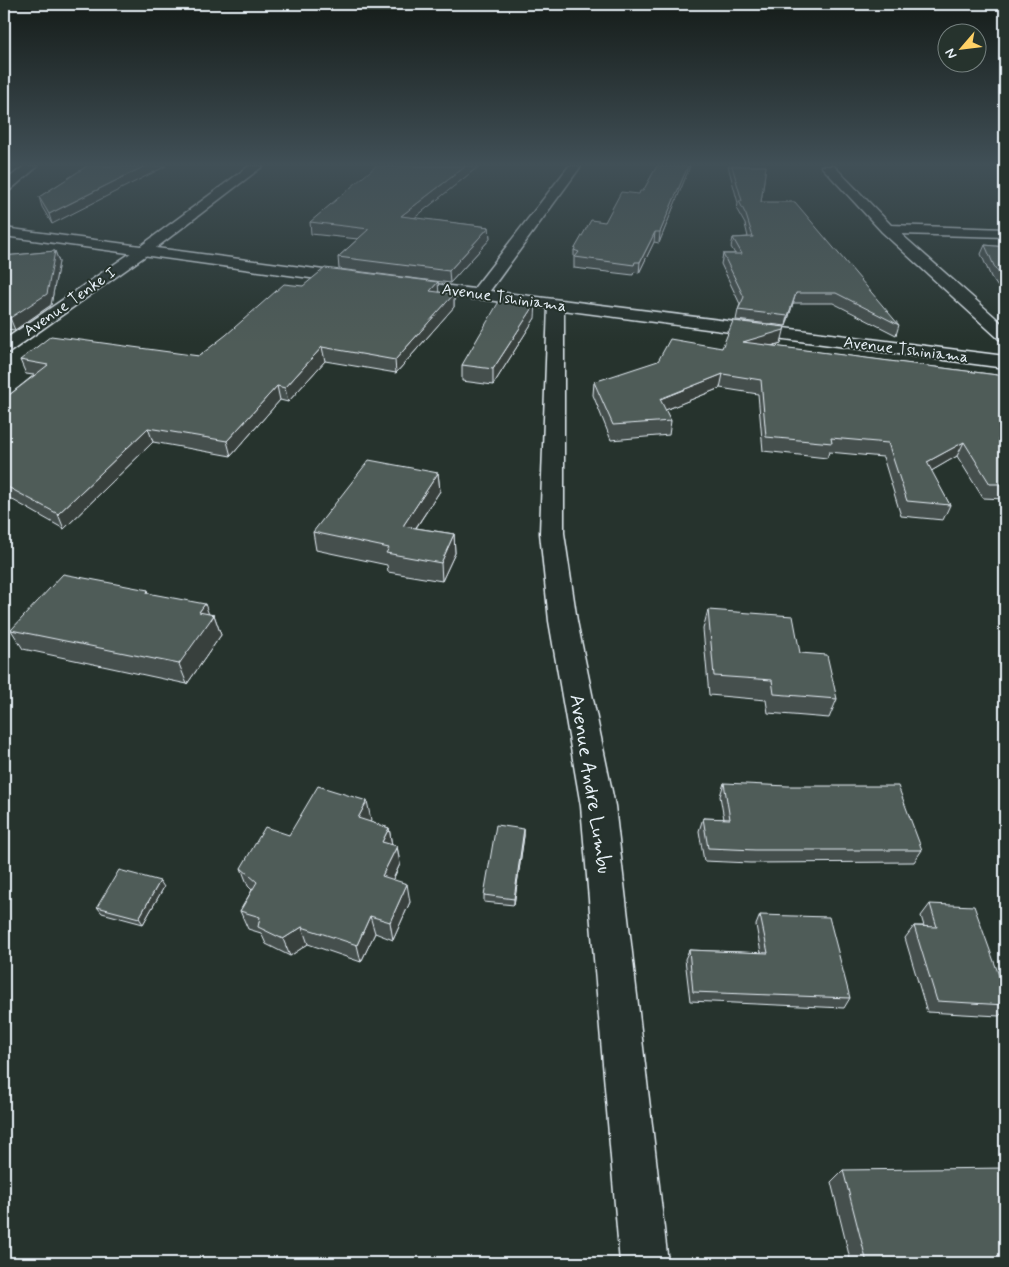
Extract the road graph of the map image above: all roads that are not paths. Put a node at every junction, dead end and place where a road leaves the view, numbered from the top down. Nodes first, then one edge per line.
1 (178, 225) edge
2 (531, 225) edge
3 (883, 225) edge
4 (887, 229) junction
5 (4, 232) edge
6 (1005, 234) edge
7 (143, 251) junction
8 (370, 280) edge
9 (389, 283) edge
10 (478, 295) junction
11 (556, 305) junction
12 (1005, 335) edge
13 (4, 348) edge
14 (1005, 362) edge
15 (644, 1263) edge

1 - 7 street, Avenue Tenke I
2 - 10 street
3 - 4 street
4 - 6 street
4 - 12 street
5 - 7 street
7 - 8 street
7 - 13 street, Avenue Tenke I
9 - 10 street, Avenue Tshiniama
10 - 11 street, Avenue Tshiniama
11 - 14 street, Avenue Tshiniama
11 - 15 street, Avenue Andre Lumbu

